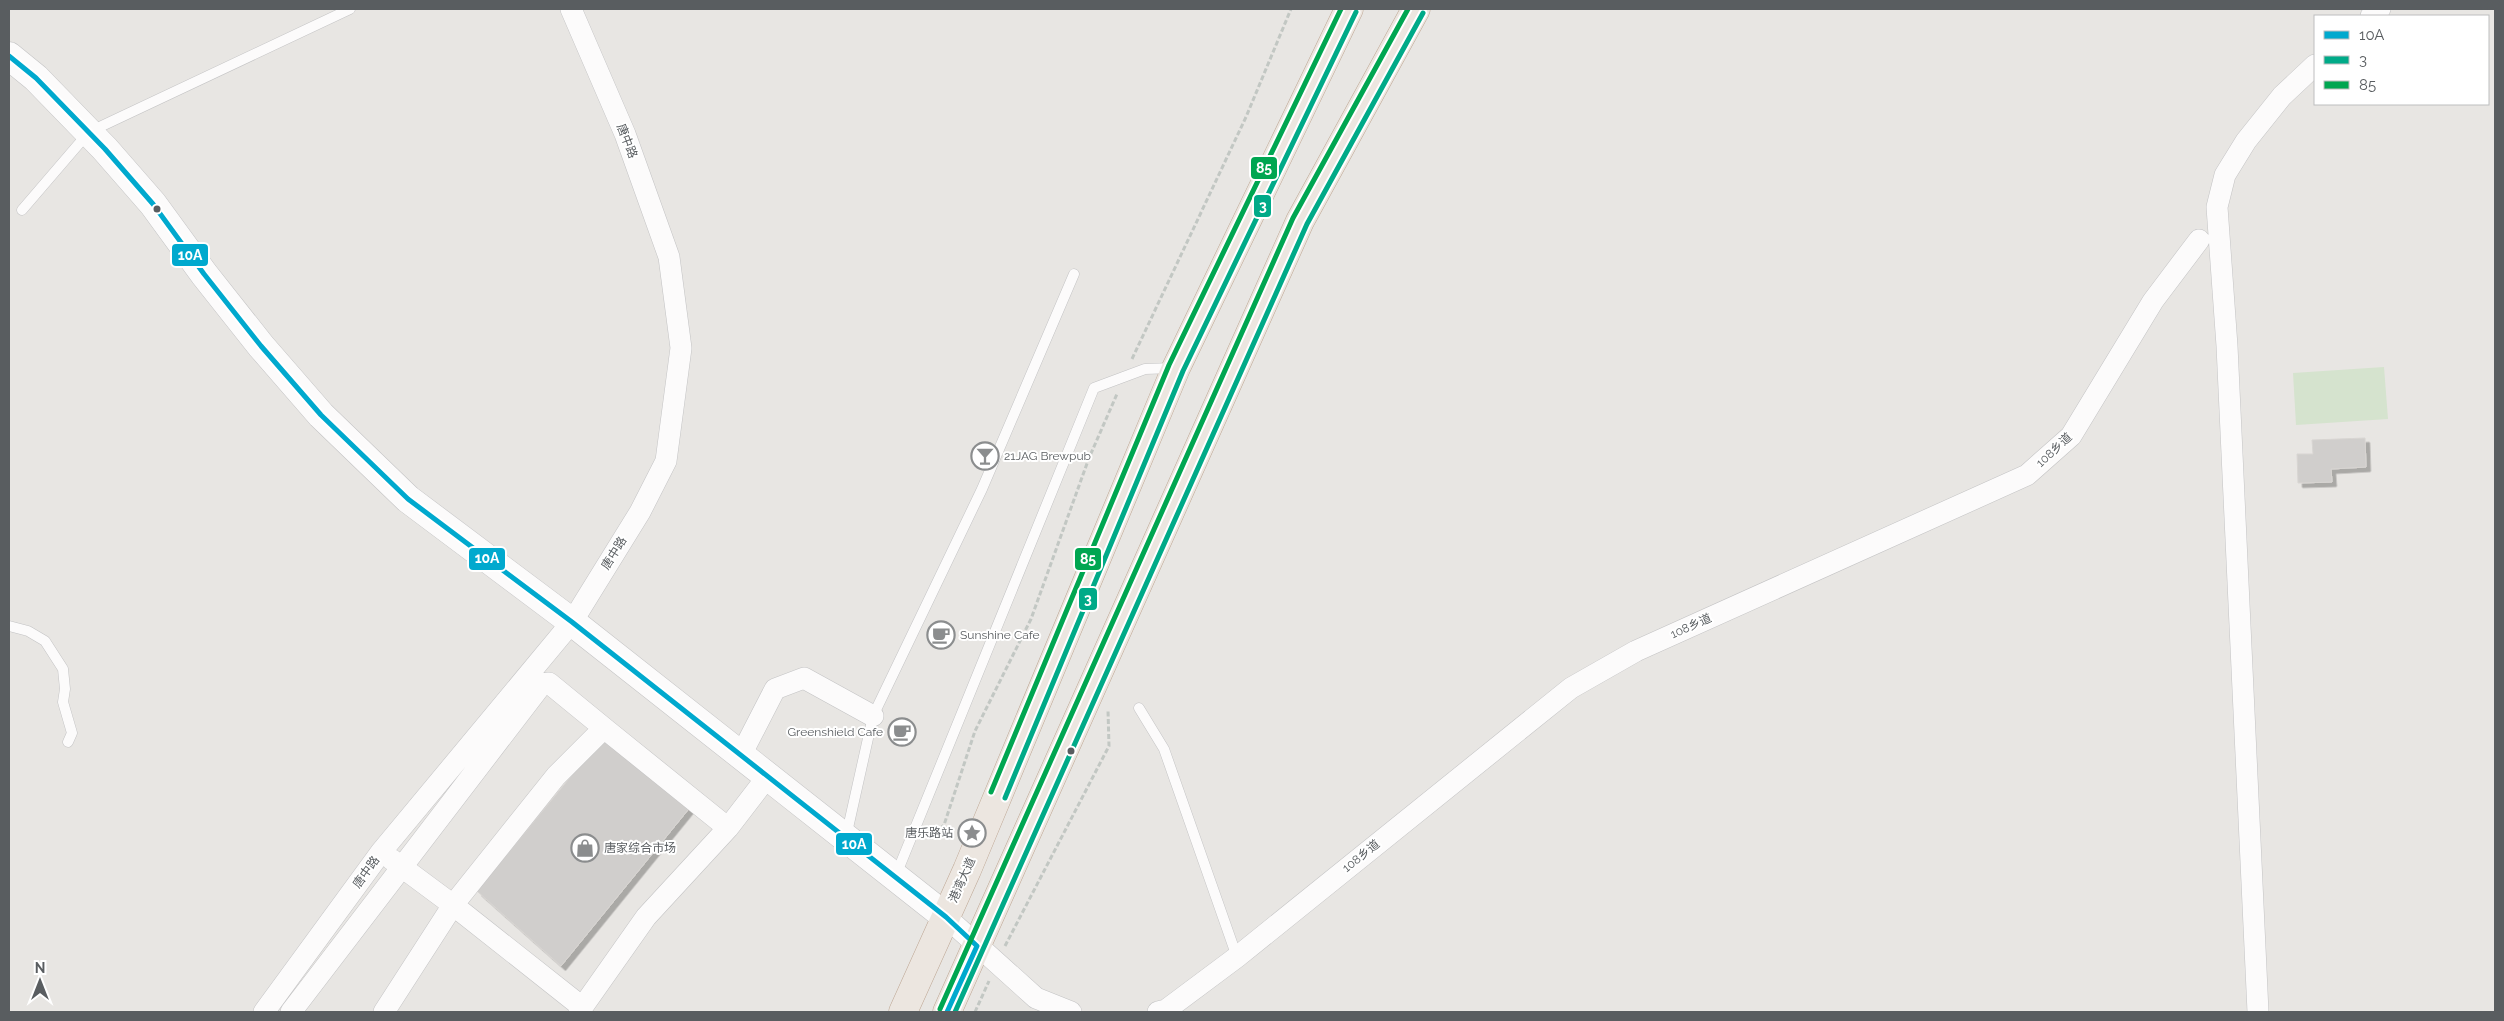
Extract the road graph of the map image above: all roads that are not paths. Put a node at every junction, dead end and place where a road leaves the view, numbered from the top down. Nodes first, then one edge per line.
1 (350, 9) edge
2 (571, 9) edge
3 (1349, 9) edge
4 (1416, 9) edge
5 (9, 56) edge
6 (2314, 66) edge
7 (89, 132) junction
8 (22, 210) dead end
9 (2199, 240) dead end
10 (1074, 274) dead end
11 (1176, 368) junction
12 (572, 622) junction
13 (9, 626) edge
14 (1139, 708) dead end
15 (873, 716) junction
16 (604, 728) junction
17 (68, 742) dead end
18 (741, 755) junction
19 (768, 776) junction
20 (728, 828) junction
21 (846, 838) junction
22 (381, 852) junction
23 (401, 866) junction
24 (896, 877) junction
25 (453, 905) junction
26 (946, 917) junction
27 (987, 954) junction
28 (1237, 957) junction
29 (1036, 1005) edge
30 (581, 1009) edge
31 (264, 1012) edge
32 (291, 1012) edge
33 (384, 1012) edge
34 (903, 1012) edge
35 (948, 1012) edge
36 (1071, 1012) edge
37 (1158, 1012) edge
38 (2258, 1012) edge

1 - 7 lane
2 - 12 street, 唐中路
3 - 11 highway, 港湾大道
4 - 27 highway
5 - 7 street
6 - 38 street
7 - 8 lane
7 - 12 street
9 - 28 street, 108乡道
10 - 15 lane
11 - 24 lane
11 - 26 highway, 港湾大道
12 - 18 street
12 - 22 street, 唐中路
13 - 17 lane
14 - 28 lane
15 - 18 street
15 - 21 lane
16 - 20 street
16 - 23 street
16 - 25 street
18 - 19 street
19 - 20 street
19 - 21 street
20 - 30 street
21 - 24 street
22 - 23 street
22 - 31 street, 唐中路
23 - 25 street
23 - 32 street
24 - 26 street
25 - 30 street
25 - 33 street
26 - 27 street
26 - 34 highway, 港湾大道
27 - 29 street
27 - 35 highway
28 - 37 street, 108乡道
29 - 36 street

